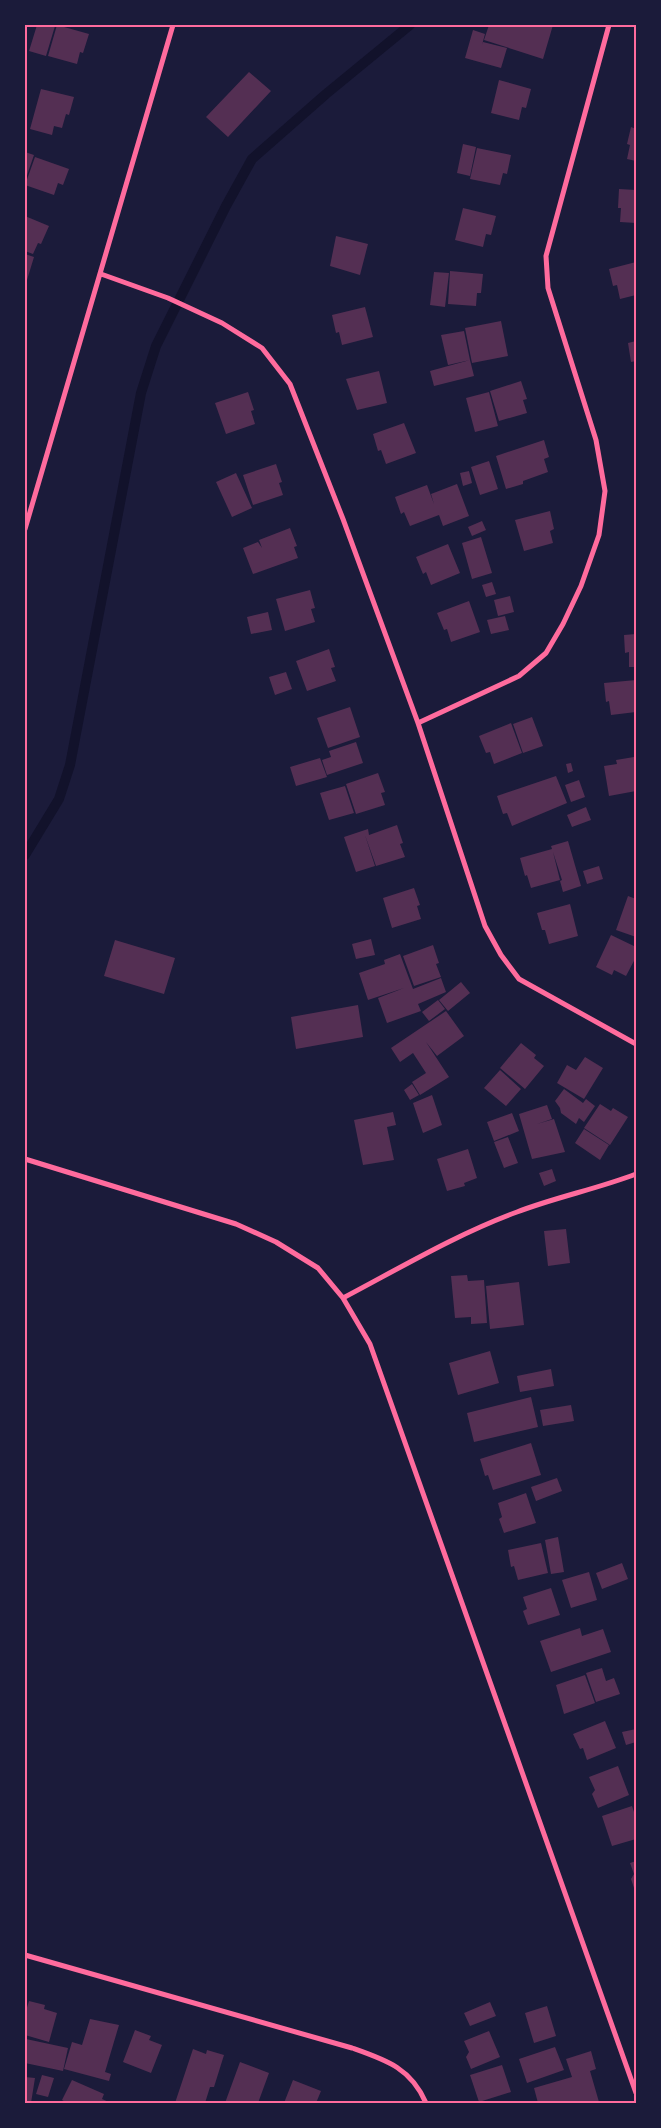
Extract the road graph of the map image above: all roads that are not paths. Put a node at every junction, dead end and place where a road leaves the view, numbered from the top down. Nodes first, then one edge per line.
1 (174, 25) edge
2 (609, 25) edge
3 (101, 274) junction
4 (25, 529) edge
5 (418, 723) junction
6 (636, 1044) edge
7 (25, 1159) edge
8 (636, 1174) edge
9 (343, 1298) junction
10 (25, 1955) edge
11 (636, 2093) edge
12 (426, 2103) edge

1 - 3 street
2 - 5 street
3 - 4 street
3 - 5 street
5 - 6 street
7 - 9 street
8 - 9 street
9 - 11 street
10 - 12 street

